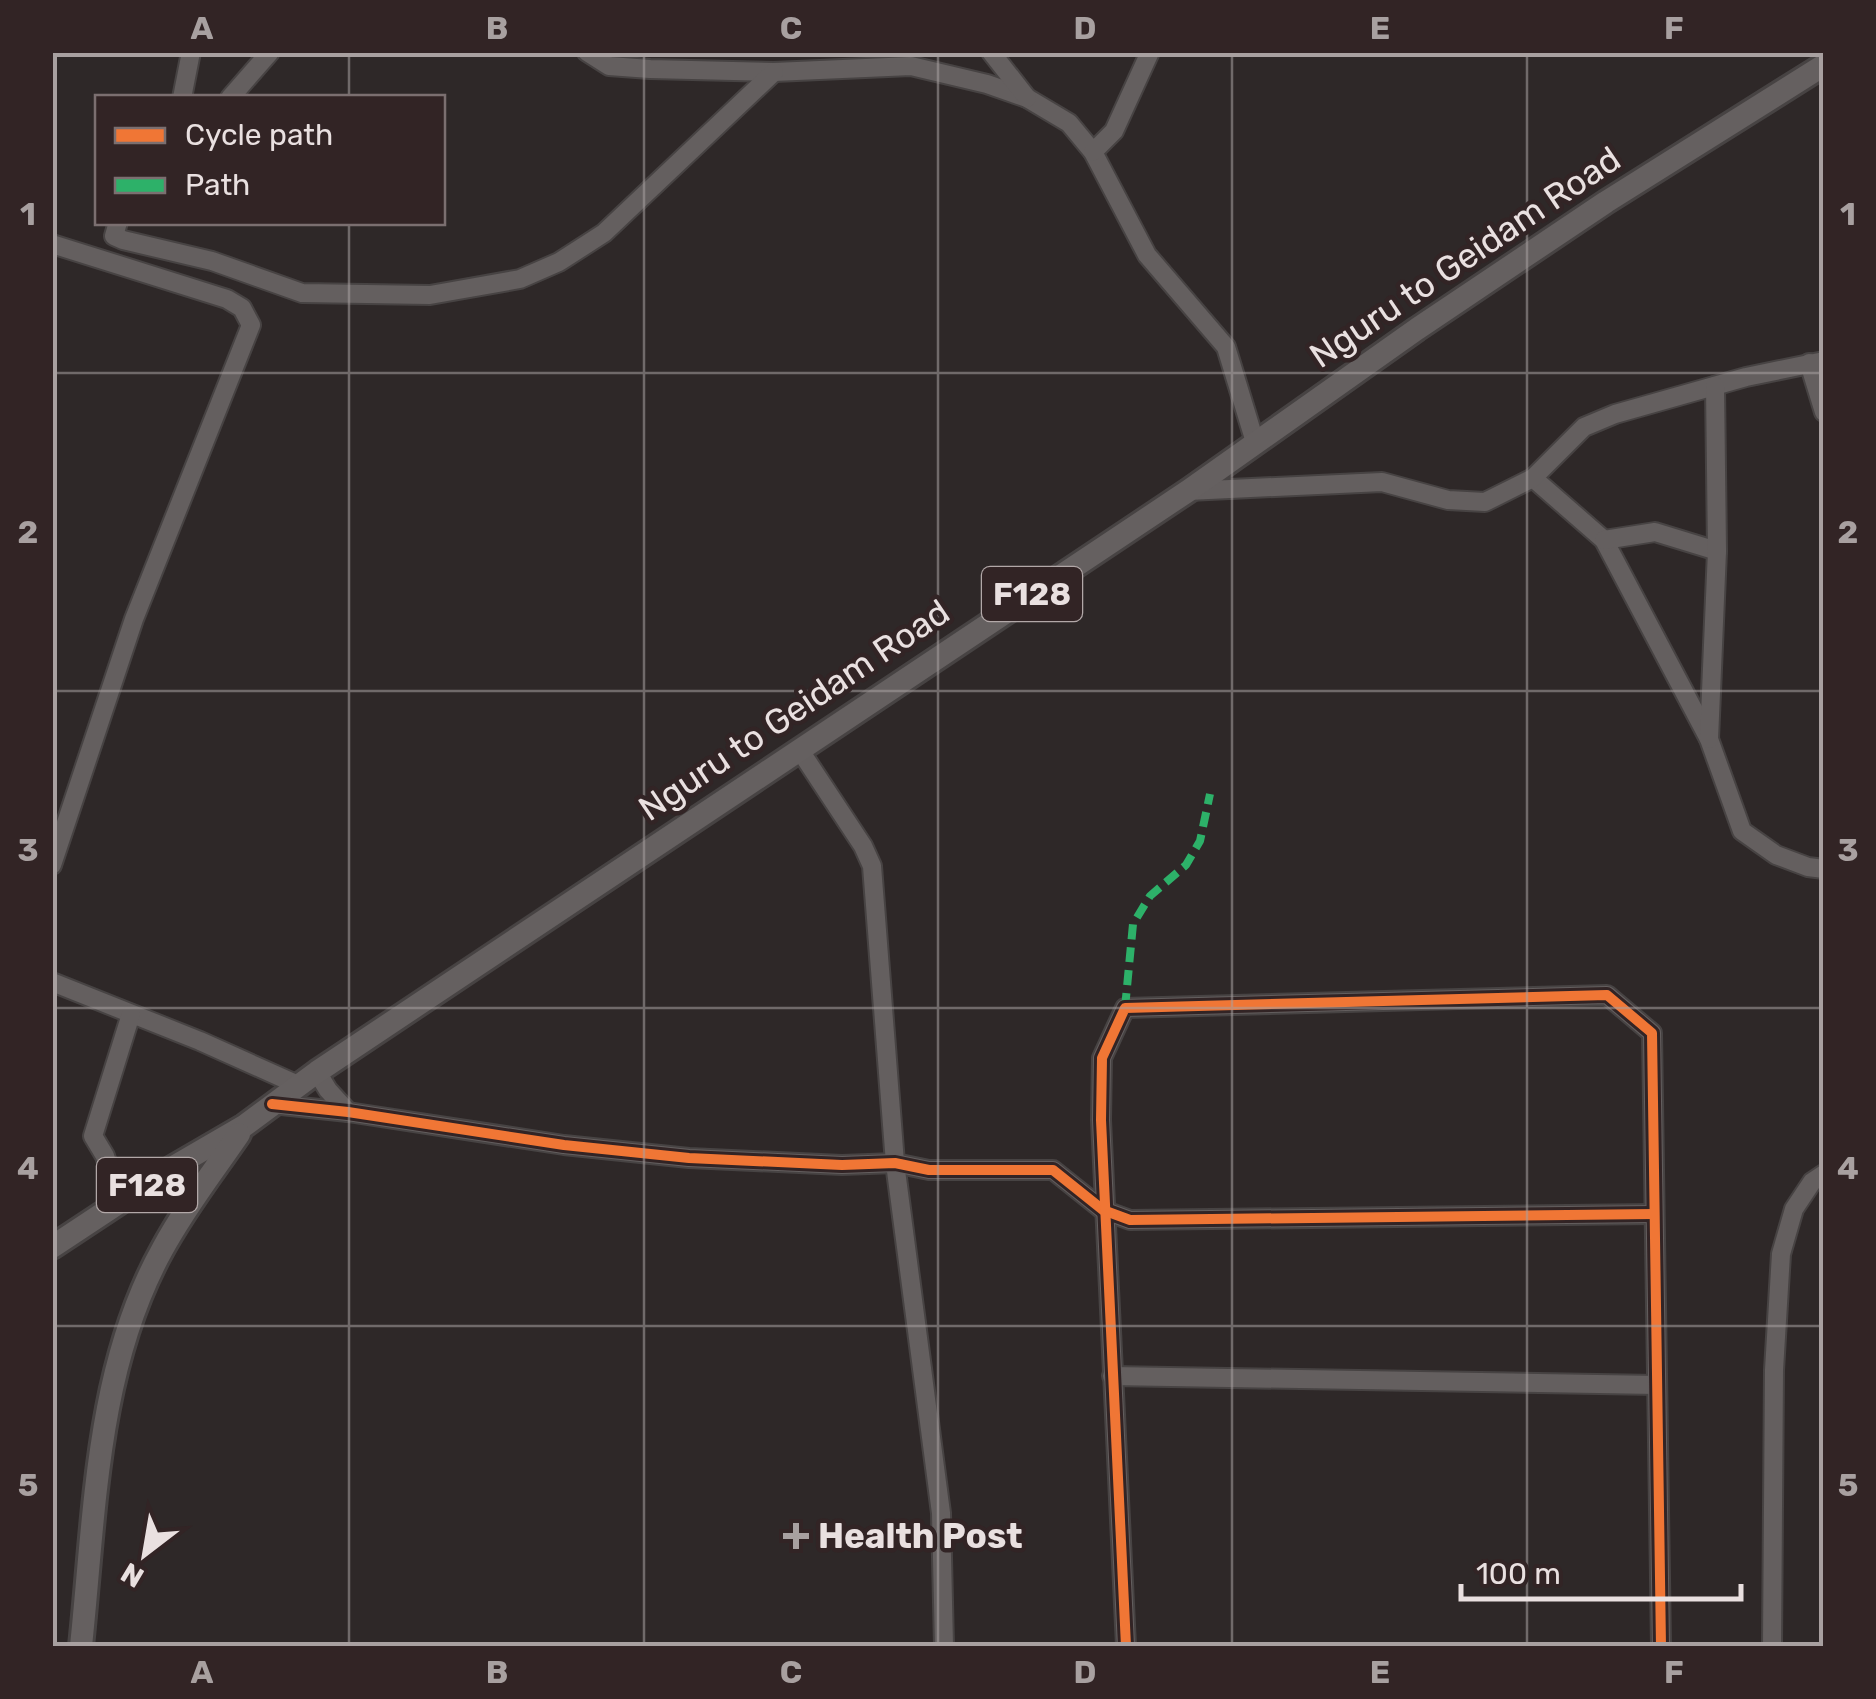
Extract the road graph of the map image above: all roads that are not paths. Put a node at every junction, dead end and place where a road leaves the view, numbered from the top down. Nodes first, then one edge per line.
1 (191, 52) edge
2 (270, 52) edge
3 (587, 52) edge
4 (991, 52) edge
5 (1150, 52) edge
6 (1824, 65) edge
7 (774, 72) junction
8 (183, 95) edge
9 (233, 95) edge
10 (1027, 98) junction
11 (1093, 152) junction
12 (117, 225) edge
13 (52, 244) edge
14 (1816, 362) edge
15 (1715, 386) junction
16 (1824, 412) edge
17 (1256, 442) junction
18 (1533, 478) junction
19 (1188, 490) junction
20 (1604, 540) junction
21 (1717, 551) junction
22 (1709, 739) junction
23 (799, 749) junction
24 (52, 865) edge
25 (1816, 868) edge
26 (1824, 884) edge
27 (52, 982) edge
28 (131, 1014) junction
29 (308, 1079) junction
30 (272, 1104) junction
31 (348, 1112) junction
32 (244, 1126) junction
33 (895, 1163) junction
34 (1824, 1174) edge
35 (120, 1203) junction
36 (1103, 1210) junction
37 (1654, 1214) junction
38 (56, 1240) edge
39 (1112, 1376) junction
40 (1657, 1385) junction
41 (81, 1646) edge
42 (944, 1646) edge
43 (1126, 1646) edge
44 (1662, 1646) edge
45 (1772, 1646) edge

1 - 8 street
2 - 9 street
3 - 7 street
4 - 10 street
5 - 11 street
6 - 17 main road, Nguru to Geidam Road / F128
7 - 10 street
7 - 12 street
10 - 11 street
11 - 17 street
13 - 24 street
14 - 15 street
14 - 16 street
15 - 18 street
15 - 21 street
17 - 19 main road, Nguru to Geidam Road / F128
18 - 19 street
18 - 20 street
19 - 23 main road, Nguru to Geidam Road / F128
20 - 21 street
20 - 22 street
21 - 22 street
22 - 25 street
23 - 29 main road, Nguru to Geidam Road / F128
23 - 33 street
25 - 26 street
27 - 28 street
28 - 29 street
28 - 35 street
29 - 30 main road, Nguru to Geidam Road / F128
29 - 31 street
30 - 31 street
30 - 32 main road, Nguru to Geidam Road / F128
31 - 33 street
32 - 35 main road, Nguru to Geidam Road / F128
32 - 41 main road
33 - 36 street
33 - 42 street
34 - 45 street
35 - 38 main road, Nguru to Geidam Road / F128
36 - 37 street
36 - 37 street
36 - 39 street
37 - 40 street
39 - 40 street
39 - 43 street
40 - 44 street

